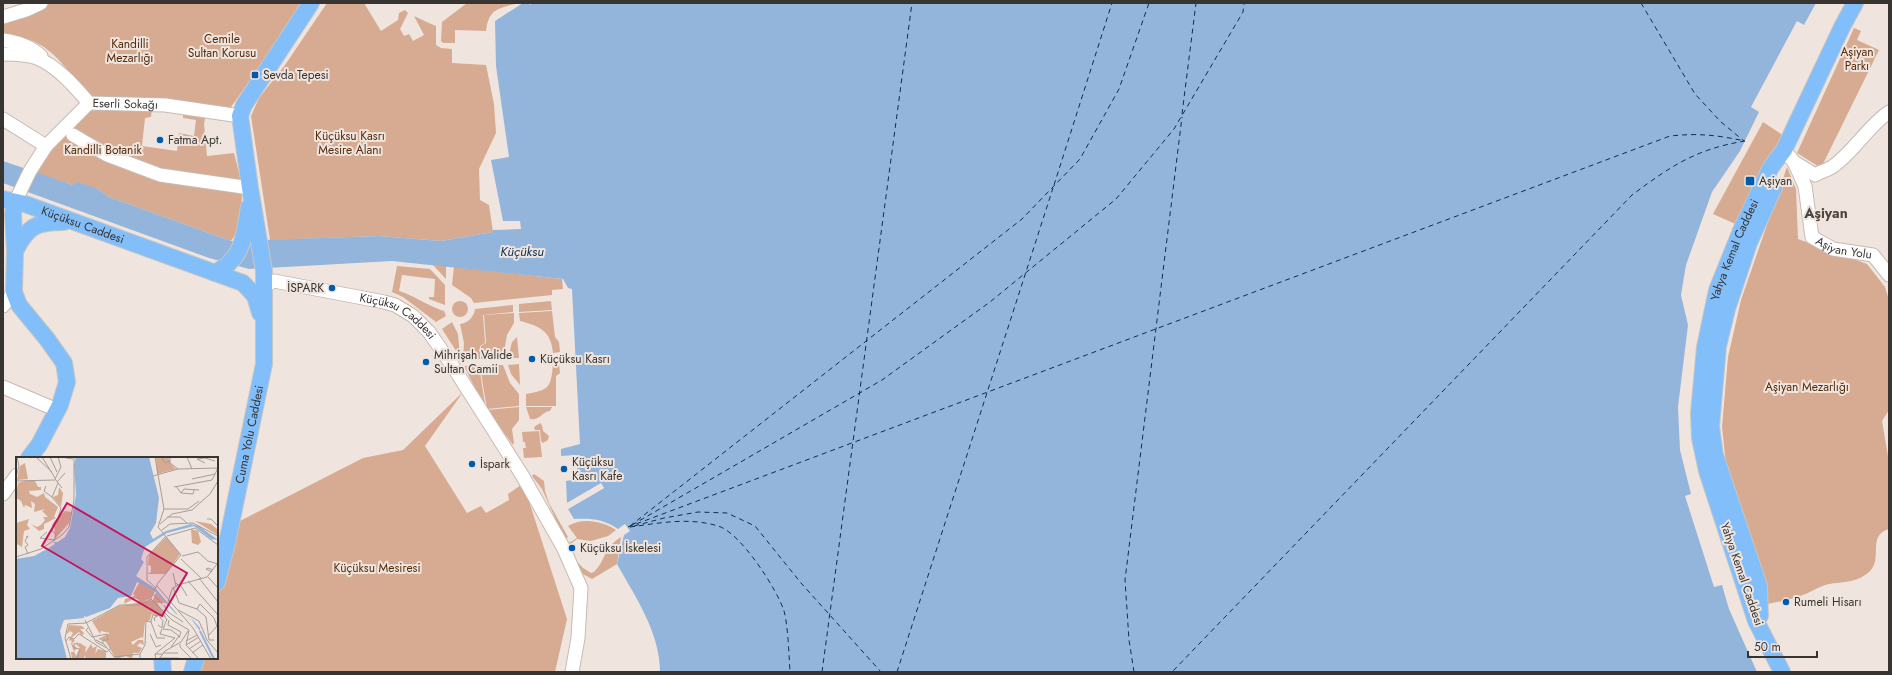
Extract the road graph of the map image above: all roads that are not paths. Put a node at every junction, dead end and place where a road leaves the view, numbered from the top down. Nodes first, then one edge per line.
1 (41, 3) edge
2 (311, 3) edge
3 (1856, 3) edge
4 (3, 17) edge
5 (3, 40) edge
6 (3, 54) edge
7 (47, 64) junction
8 (89, 103) junction
9 (1889, 112) edge
10 (240, 116) junction
11 (3, 119) edge
12 (73, 135) dead end
13 (46, 146) junction
14 (1789, 156) junction
15 (250, 192) junction
16 (11, 201) edge
17 (72, 222) junction
18 (252, 234) junction
19 (15, 251) junction
20 (216, 273) junction
21 (1889, 275) edge
22 (263, 282) junction
23 (14, 292) junction
24 (3, 306) edge
25 (3, 387) edge
26 (57, 410) junction
27 (39, 451) edge
28 (30, 457) edge
29 (16, 476) edge
30 (3, 494) edge
31 (227, 543) junction
32 (218, 562) edge
33 (218, 578) edge
34 (162, 659) edge
35 (196, 659) edge
36 (163, 672) edge
37 (192, 672) edge
38 (572, 672) edge
39 (1782, 672) edge

1 - 4 street
2 - 10 main road
3 - 14 main road, Yahya Kemal Caddesi
5 - 7 street
6 - 7 street, Eserli Sokağı
7 - 8 street, Eserli Sokağı
8 - 10 street, Eserli Sokağı
8 - 13 street
9 - 14 street
10 - 15 main road
11 - 13 street
12 - 15 street
13 - 16 street
14 - 21 street, Aşiyan Yolu
14 - 39 main road, Yahya Kemal Caddesi
15 - 18 main road
16 - 17 main road, Küçüksu Caddesi
16 - 19 main road
17 - 19 main road
17 - 20 main road, Küçüksu Caddesi
18 - 20 main road
18 - 22 main road, Cuma Yolu Caddesi
19 - 23 main road
20 - 22 main road, Küçüksu Caddesi
22 - 31 main road, Cuma Yolu Caddesi
22 - 38 street, Küçüksu Caddesi
23 - 24 street
23 - 26 main road
25 - 26 street
26 - 27 main road
27 - 28 main road
29 - 30 street
31 - 32 main road
31 - 33 main road, Cuma Yolu Caddesi
34 - 36 main road
35 - 37 main road

